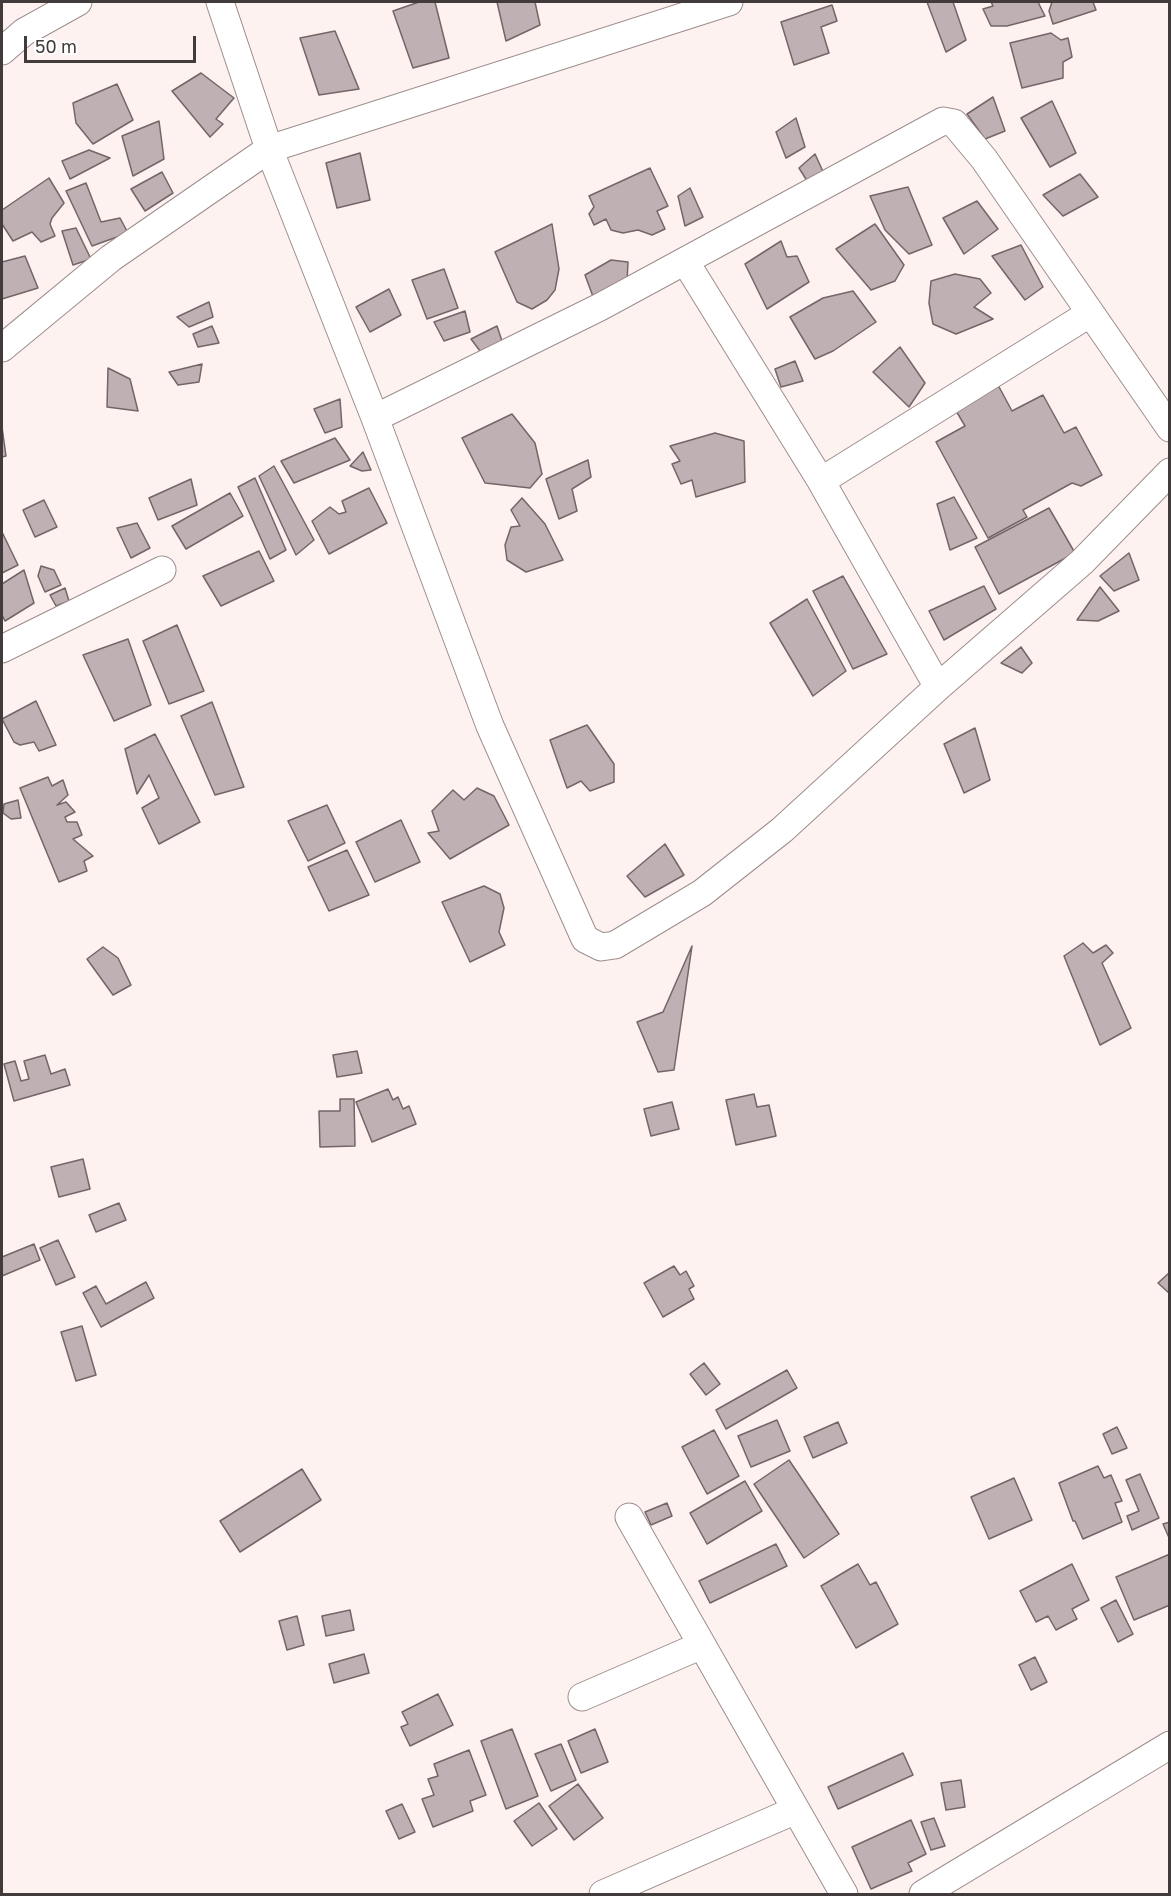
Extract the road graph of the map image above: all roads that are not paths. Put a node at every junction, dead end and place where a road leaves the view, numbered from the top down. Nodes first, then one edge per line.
1 (78, 2) edge
2 (220, 2) edge
3 (729, 2) edge
4 (2, 51) edge
5 (269, 148) junction
6 (685, 261) junction
7 (1089, 314) junction
8 (2, 348) edge
9 (375, 418) junction
10 (1170, 428) edge
11 (1170, 472) edge
12 (821, 481) junction
13 (162, 570) dead end
14 (2, 649) edge
15 (938, 687) junction
16 (629, 1517) dead end
17 (702, 1645) junction
18 (582, 1697) dead end
19 (1170, 1745) edge
20 (796, 1810) junction
21 (603, 1894) edge
22 (844, 1894) edge
23 (923, 1894) edge

1 - 4 street
2 - 5 street
3 - 5 street
5 - 8 street
5 - 9 street
6 - 7 street
6 - 9 street
6 - 12 street
7 - 10 street
7 - 12 street
9 - 15 street
11 - 15 street
12 - 15 street
13 - 14 street
16 - 17 street
17 - 18 street
17 - 20 street
19 - 23 street
20 - 21 street
20 - 22 street

